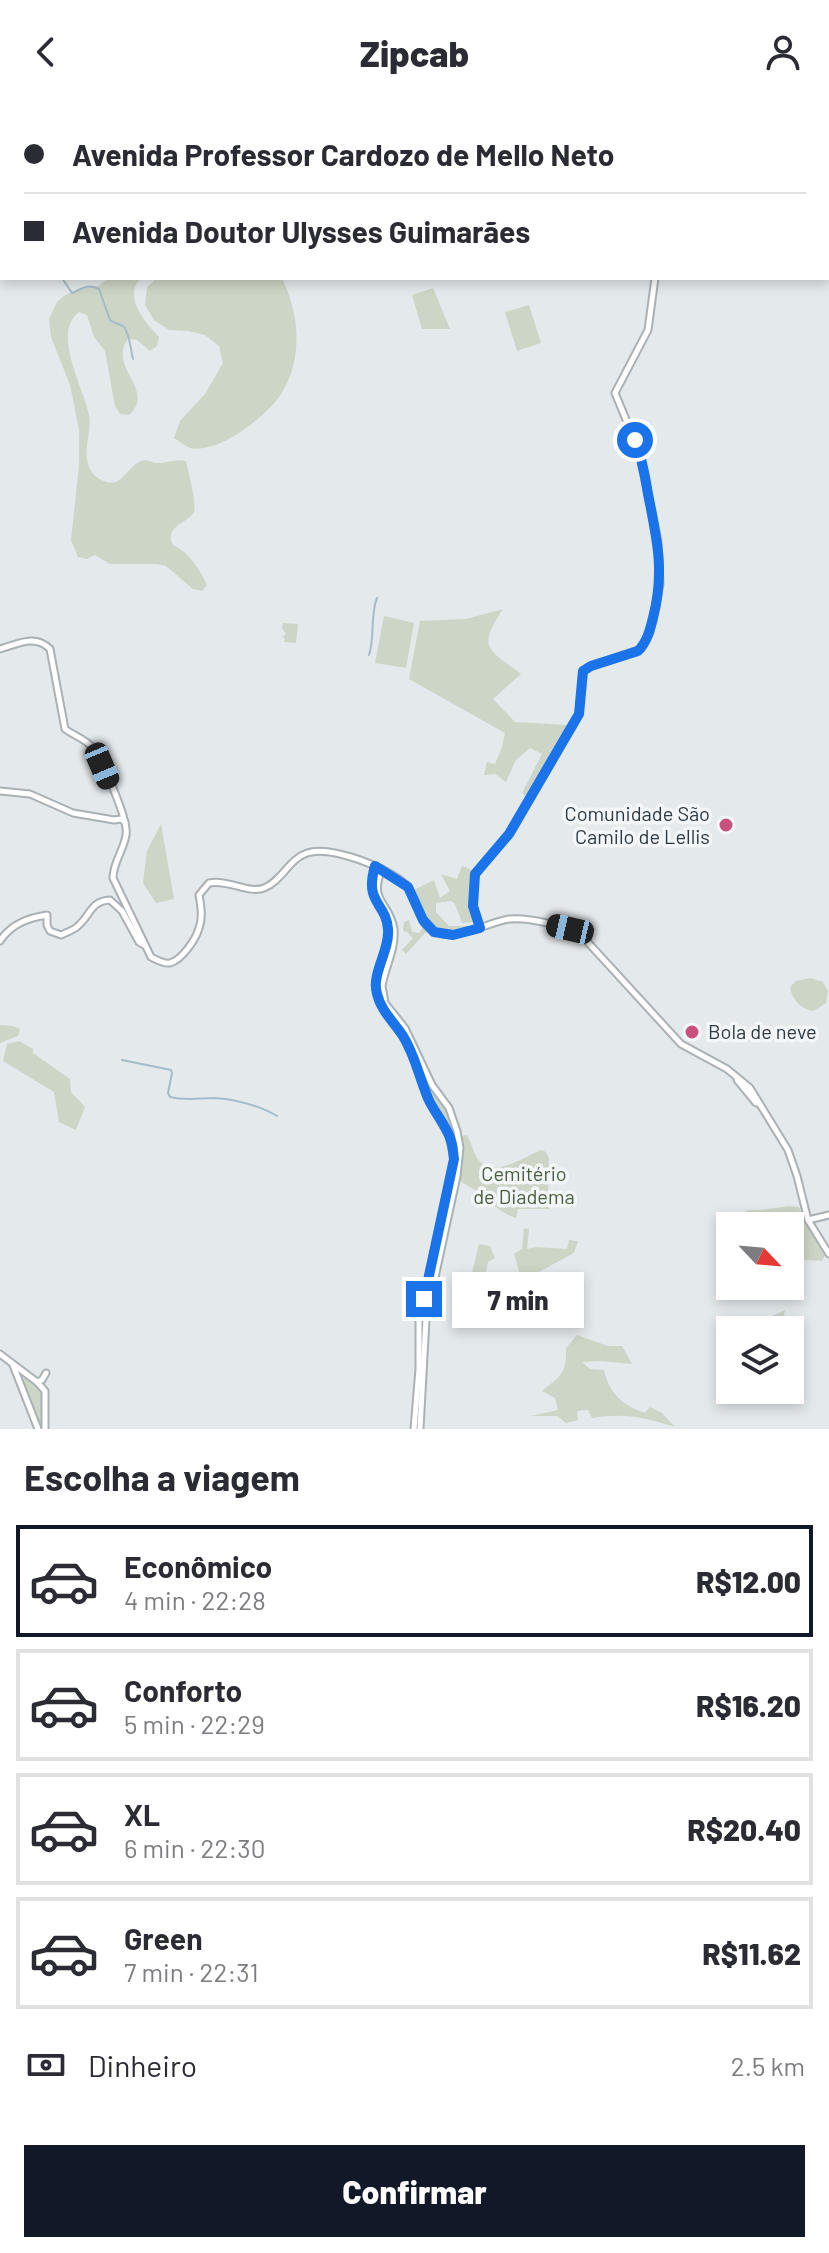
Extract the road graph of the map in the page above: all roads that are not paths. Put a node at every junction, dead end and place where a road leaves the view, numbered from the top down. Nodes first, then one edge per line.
1 (655, 280) edge
2 (0, 649) edge
3 (0, 791) edge
4 (123, 822) junction
5 (378, 868) junction
6 (480, 928) junction
7 (0, 941) edge
8 (144, 945) junction
9 (727, 1069) junction
10 (741, 1083) junction
11 (750, 1088) junction
12 (763, 1109) junction
13 (829, 1215) edge
14 (808, 1220) junction
15 (829, 1254) edge
16 (432, 1264) junction
17 (431, 1296) junction
18 (424, 1299) junction
19 (426, 1319) junction
20 (0, 1354) edge
21 (12, 1364) junction
22 (46, 1373) dead end
23 (27, 1375) junction
24 (18, 1380) junction
25 (37, 1382) junction
26 (45, 1425) edge
27 (36, 1426) edge
28 (414, 1429) edge
29 (420, 1429) edge

1 - 6 main road
2 - 4 main road
3 - 4 main road
4 - 8 main road
5 - 6 main road
5 - 8 main road
5 - 16 main road
5 - 17 main road
6 - 9 main road
7 - 8 main road
9 - 10 main road
9 - 11 main road
10 - 11 main road
10 - 12 main road
11 - 12 main road
12 - 14 main road
13 - 14 main road
14 - 15 main road
16 - 17 main road
16 - 18 main road
17 - 19 main road
18 - 19 main road
18 - 28 main road
19 - 29 main road
20 - 21 main road
21 - 23 main road
21 - 24 main road
22 - 25 main road
23 - 24 main road
23 - 25 main road
24 - 27 main road
25 - 26 main road
26 - 27 main road

